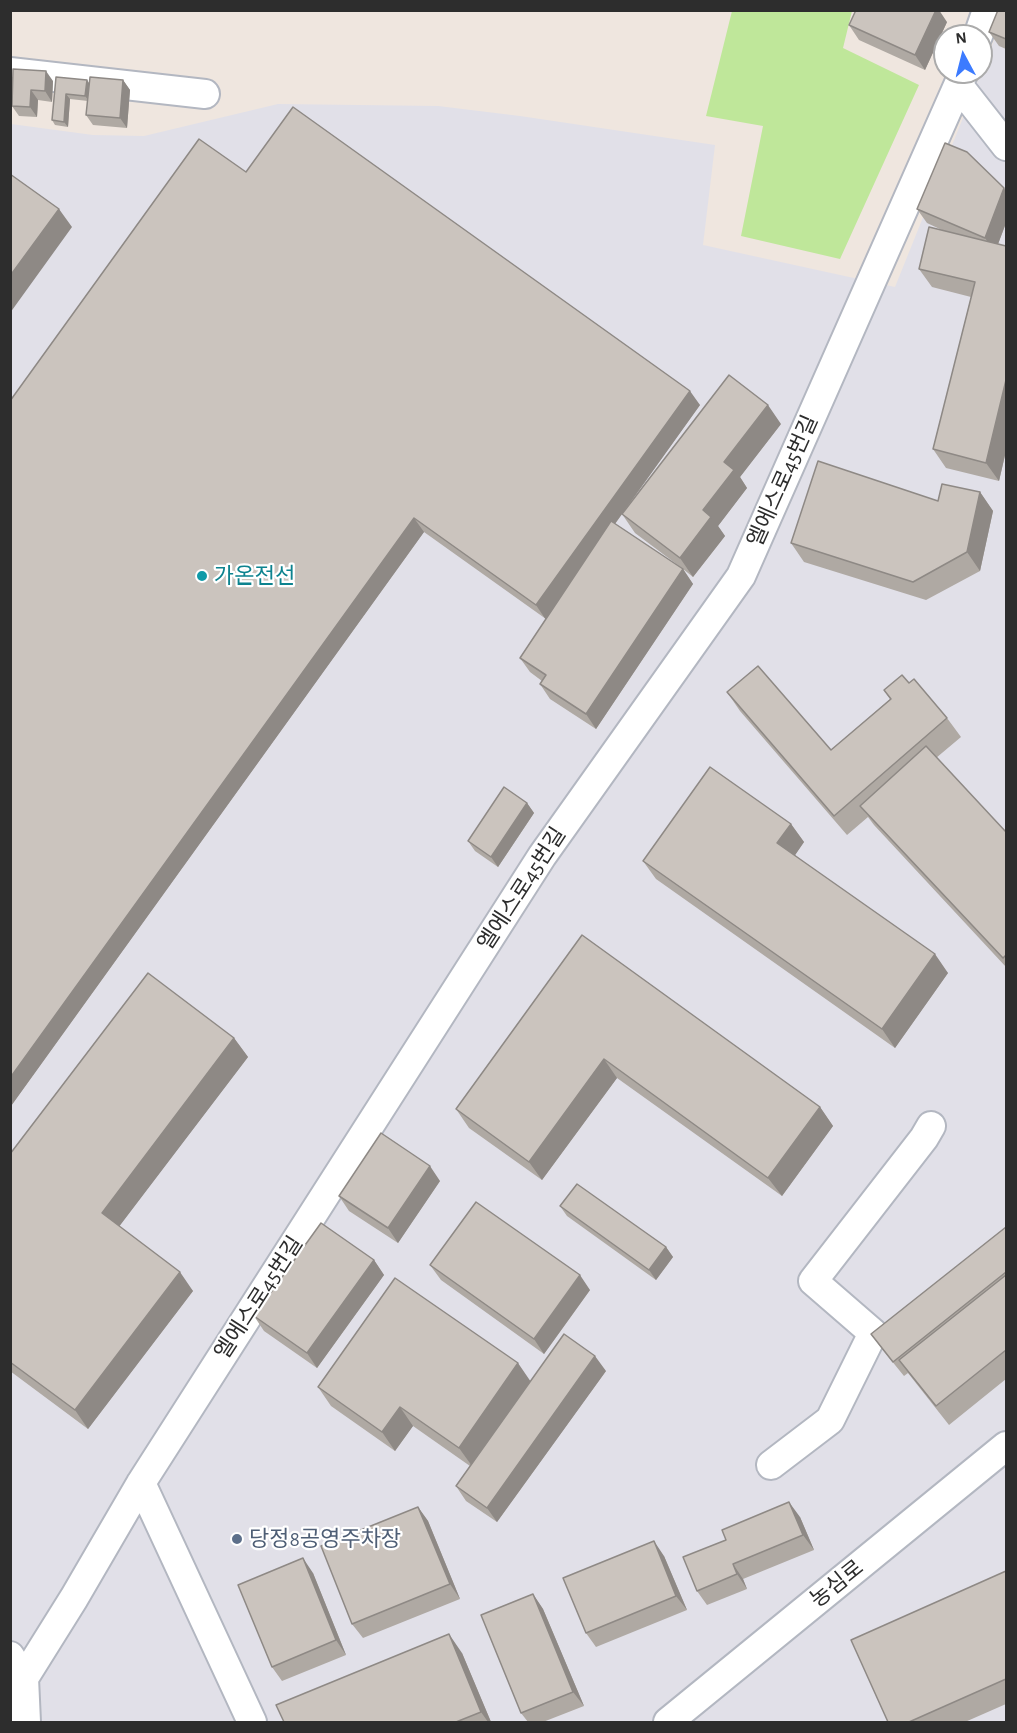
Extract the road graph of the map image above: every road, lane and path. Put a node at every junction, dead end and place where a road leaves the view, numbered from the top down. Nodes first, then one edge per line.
1 (10, 72) edge
2 (959, 84) edge
3 (964, 84) edge
4 (205, 94) dead end
5 (1006, 146) edge
6 (931, 1126) dead end
7 (1006, 1446) edge
8 (771, 1465) dead end
9 (141, 1483) junction
10 (17, 1667) edge
11 (26, 1722) edge
12 (252, 1722) edge
13 (668, 1722) edge

1 - 4 street
2 - 9 street, 엘에스로45번길
3 - 5 street
6 - 8 street
7 - 13 street, 농심로
9 - 10 street, 엘에스로45번길
9 - 12 street
10 - 11 street

